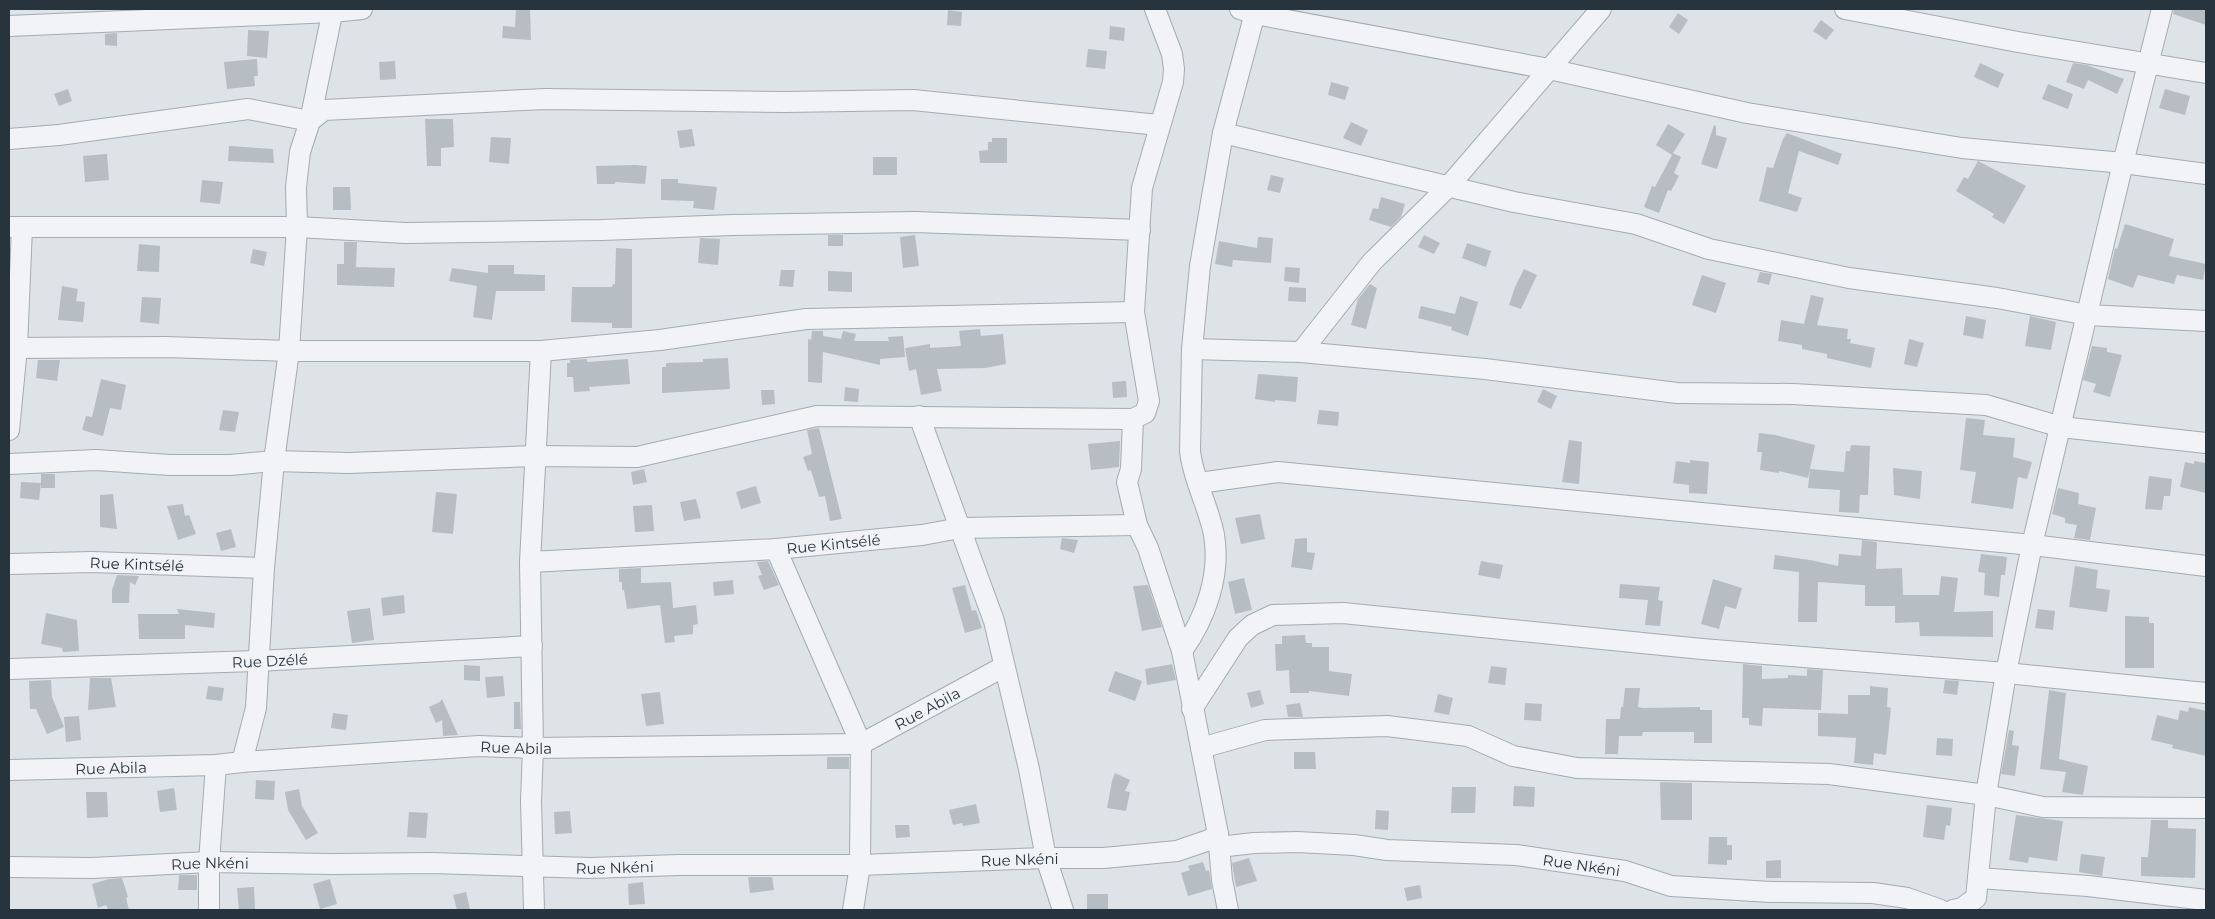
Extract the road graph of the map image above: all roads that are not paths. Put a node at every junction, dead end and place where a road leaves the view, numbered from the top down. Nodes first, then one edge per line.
1 (362, 9) edge
2 (1155, 9) edge
3 (1601, 9) edge
4 (1845, 9) edge
5 (2162, 9) edge
6 (332, 10) edge
7 (1251, 11) edge
8 (9, 26) edge
9 (2148, 64) junction
10 (1549, 69) junction
11 (2206, 74) edge
12 (310, 121) junction
13 (1159, 125) junction
14 (1223, 133) junction
15 (9, 139) edge
16 (2123, 163) junction
17 (2206, 174) edge
18 (1448, 187) junction
19 (15, 227) edge
20 (298, 227) junction
21 (1140, 230) junction
22 (1134, 312) junction
23 (2088, 315) junction
24 (2206, 321) edge
25 (13, 348) edge
26 (1192, 349) junction
27 (288, 351) junction
28 (541, 351) junction
29 (1301, 352) junction
30 (919, 416) junction
31 (1133, 419) junction
32 (2061, 427) junction
33 (9, 430) edge
34 (2206, 443) edge
35 (535, 456) junction
36 (274, 461) junction
37 (9, 464) edge
38 (1199, 482) junction
39 (1137, 525) junction
40 (960, 528) junction
41 (2032, 546) junction
42 (776, 549) junction
43 (530, 562) junction
44 (9, 564) edge
45 (2206, 566) edge
46 (264, 568) junction
47 (532, 646) junction
48 (1182, 651) junction
49 (258, 661) junction
50 (1003, 667) junction
51 (9, 669) edge
52 (2006, 673) junction
53 (2206, 693) edge
54 (1192, 709) junction
55 (861, 744) junction
56 (533, 748) junction
57 (1200, 748) junction
58 (242, 762) junction
59 (216, 765) junction
60 (9, 770) edge
61 (1986, 794) junction
62 (2206, 808) edge
63 (1219, 841) junction
64 (1046, 858) junction
65 (209, 862) junction
66 (534, 865) junction
67 (860, 865) junction
68 (9, 867) edge
69 (1979, 878) junction
70 (2206, 900) edge
71 (1958, 909) edge
72 (209, 910) edge
73 (534, 910) edge
74 (853, 910) edge
75 (1063, 910) edge
76 (1228, 910) edge
77 (1940, 910) edge

1 - 6 street
2 - 13 street
3 - 10 street
4 - 9 street
5 - 9 street
6 - 8 street
6 - 12 street
7 - 10 street
7 - 14 street
9 - 11 street
9 - 16 street
10 - 16 street
10 - 18 street
12 - 13 street
12 - 15 street
12 - 20 street
13 - 21 street
14 - 18 street
14 - 26 street
16 - 17 street
16 - 23 street
18 - 23 street
18 - 29 street
19 - 20 street
19 - 25 street
20 - 21 street
20 - 27 street
21 - 22 street
22 - 28 street
22 - 31 street
23 - 24 street
23 - 32 street
25 - 27 street
25 - 33 street
26 - 29 street
26 - 38 street
27 - 28 street
27 - 36 street
28 - 35 street
29 - 32 street
30 - 31 street
30 - 35 street
30 - 40 street
31 - 39 street
32 - 34 street
32 - 41 street
35 - 36 street
35 - 43 street
36 - 37 street
36 - 46 street
38 - 41 street
38 - 48 street
39 - 40 street, Rue Kintsélé
39 - 48 street
40 - 42 street, Rue Kintsélé
40 - 50 street
41 - 45 street
41 - 52 street
42 - 43 street, Rue Kintsélé
42 - 55 street
43 - 47 street
44 - 46 street, Rue Kintsélé
46 - 49 street
47 - 49 street, Rue Dzélé
47 - 56 street
48 - 54 street
49 - 51 street, Rue Dzélé
49 - 58 street
50 - 55 street, Rue Abila
50 - 64 street
52 - 53 street
52 - 54 street
52 - 61 street
54 - 57 street
55 - 56 street, Rue Abila
55 - 67 street
56 - 58 street, Rue Abila
56 - 66 street
57 - 61 street
57 - 63 street
58 - 59 street, Rue Abila
59 - 60 street, Rue Abila
59 - 65 street
61 - 62 street
61 - 69 street
63 - 64 street, Rue Nkéni
63 - 76 street
63 - 77 street, Rue Nkéni
64 - 67 street, Rue Nkéni
64 - 75 street
65 - 66 street, Rue Nkéni
65 - 68 street, Rue Nkéni
65 - 72 street
66 - 67 street, Rue Nkéni
66 - 73 street
67 - 74 street
69 - 70 street
69 - 71 street

